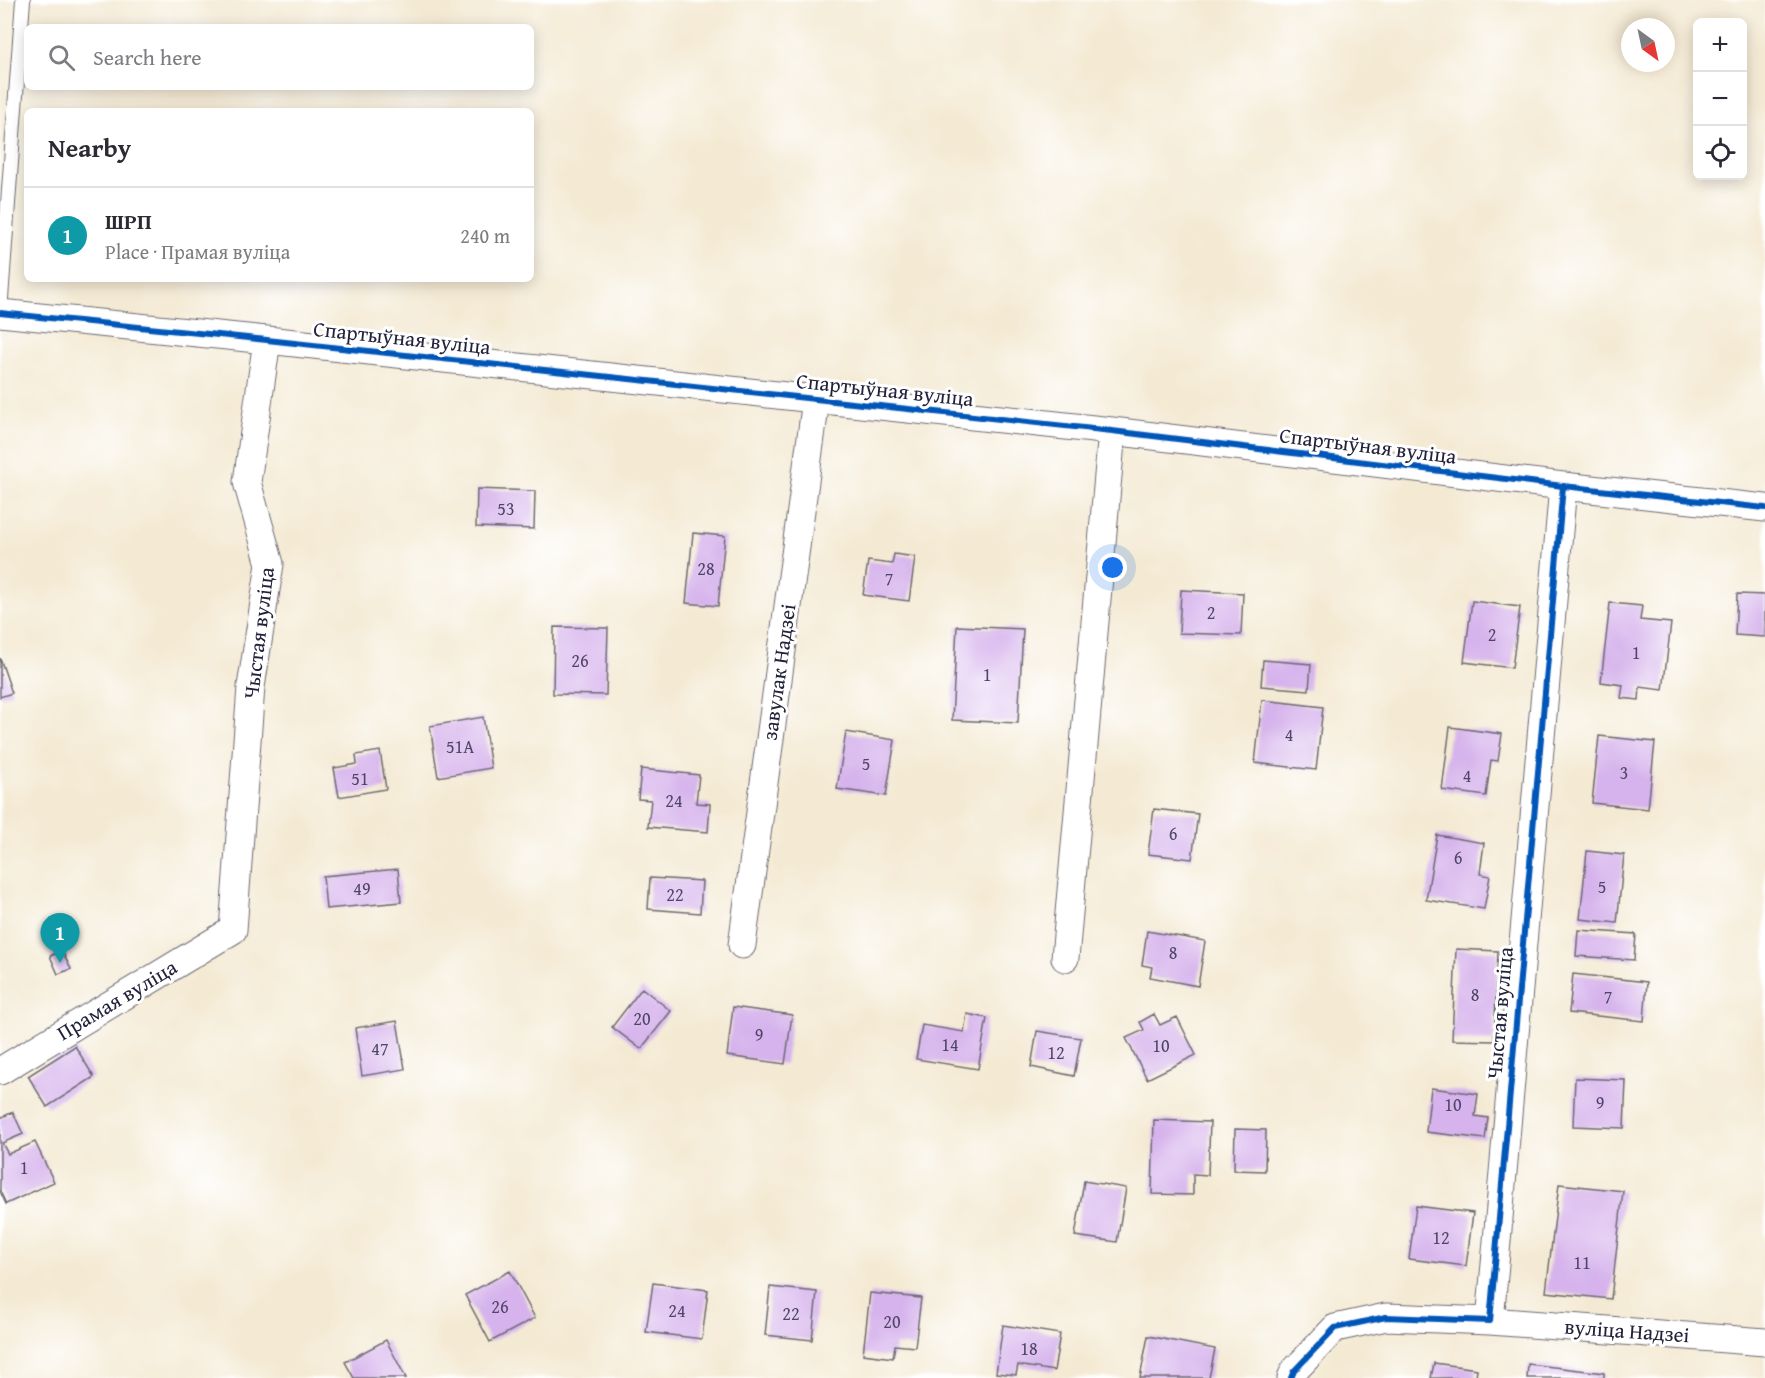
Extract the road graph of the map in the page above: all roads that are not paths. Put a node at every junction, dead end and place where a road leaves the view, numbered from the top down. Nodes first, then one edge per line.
1 (23, 0) edge
2 (0, 312) edge
3 (267, 339) junction
4 (816, 399) junction
5 (1112, 431) junction
6 (1563, 486) junction
7 (1765, 508) edge
8 (233, 930) joint
9 (742, 945) dead end
10 (1065, 958) dead end
11 (0, 1071) edge
12 (1490, 1321) junction
13 (1765, 1342) edge
14 (1291, 1378) edge

1 - 2 lane
2 - 3 street, Спартыўная вуліца
3 - 4 street, Спартыўная вуліца
3 - 8 street, Чыстая вуліца
4 - 5 street, Спартыўная вуліца
4 - 9 street, завулак Надзеі
5 - 6 street, Спартыўная вуліца
5 - 10 street
6 - 7 street, Спартыўная вуліца
6 - 12 street, Чыстая вуліца
8 - 11 street, Прамая вуліца
12 - 13 street, вуліца Надзеі
12 - 14 street

